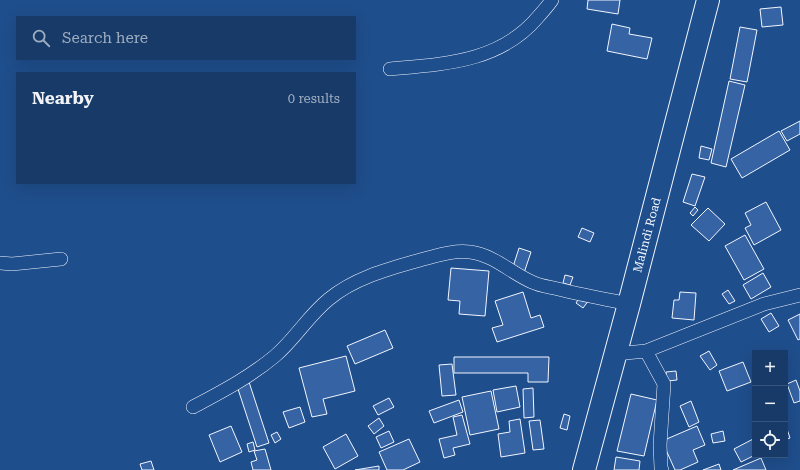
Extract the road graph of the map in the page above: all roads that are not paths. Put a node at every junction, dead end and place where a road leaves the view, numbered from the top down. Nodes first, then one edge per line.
1 (552, 0) edge
2 (708, 0) edge
3 (390, 69) dead end
4 (61, 259) dead end
5 (0, 263) edge
6 (800, 295) edge
7 (629, 304) junction
8 (646, 351) junction
9 (615, 354) junction
10 (193, 407) dead end
11 (584, 470) edge
12 (662, 470) edge

1 - 3 street
2 - 7 highway, Malindi Road
4 - 5 street
6 - 8 street
7 - 9 highway, Malindi Road
7 - 10 street
8 - 9 street
8 - 12 street
9 - 11 highway, Malindi Road

